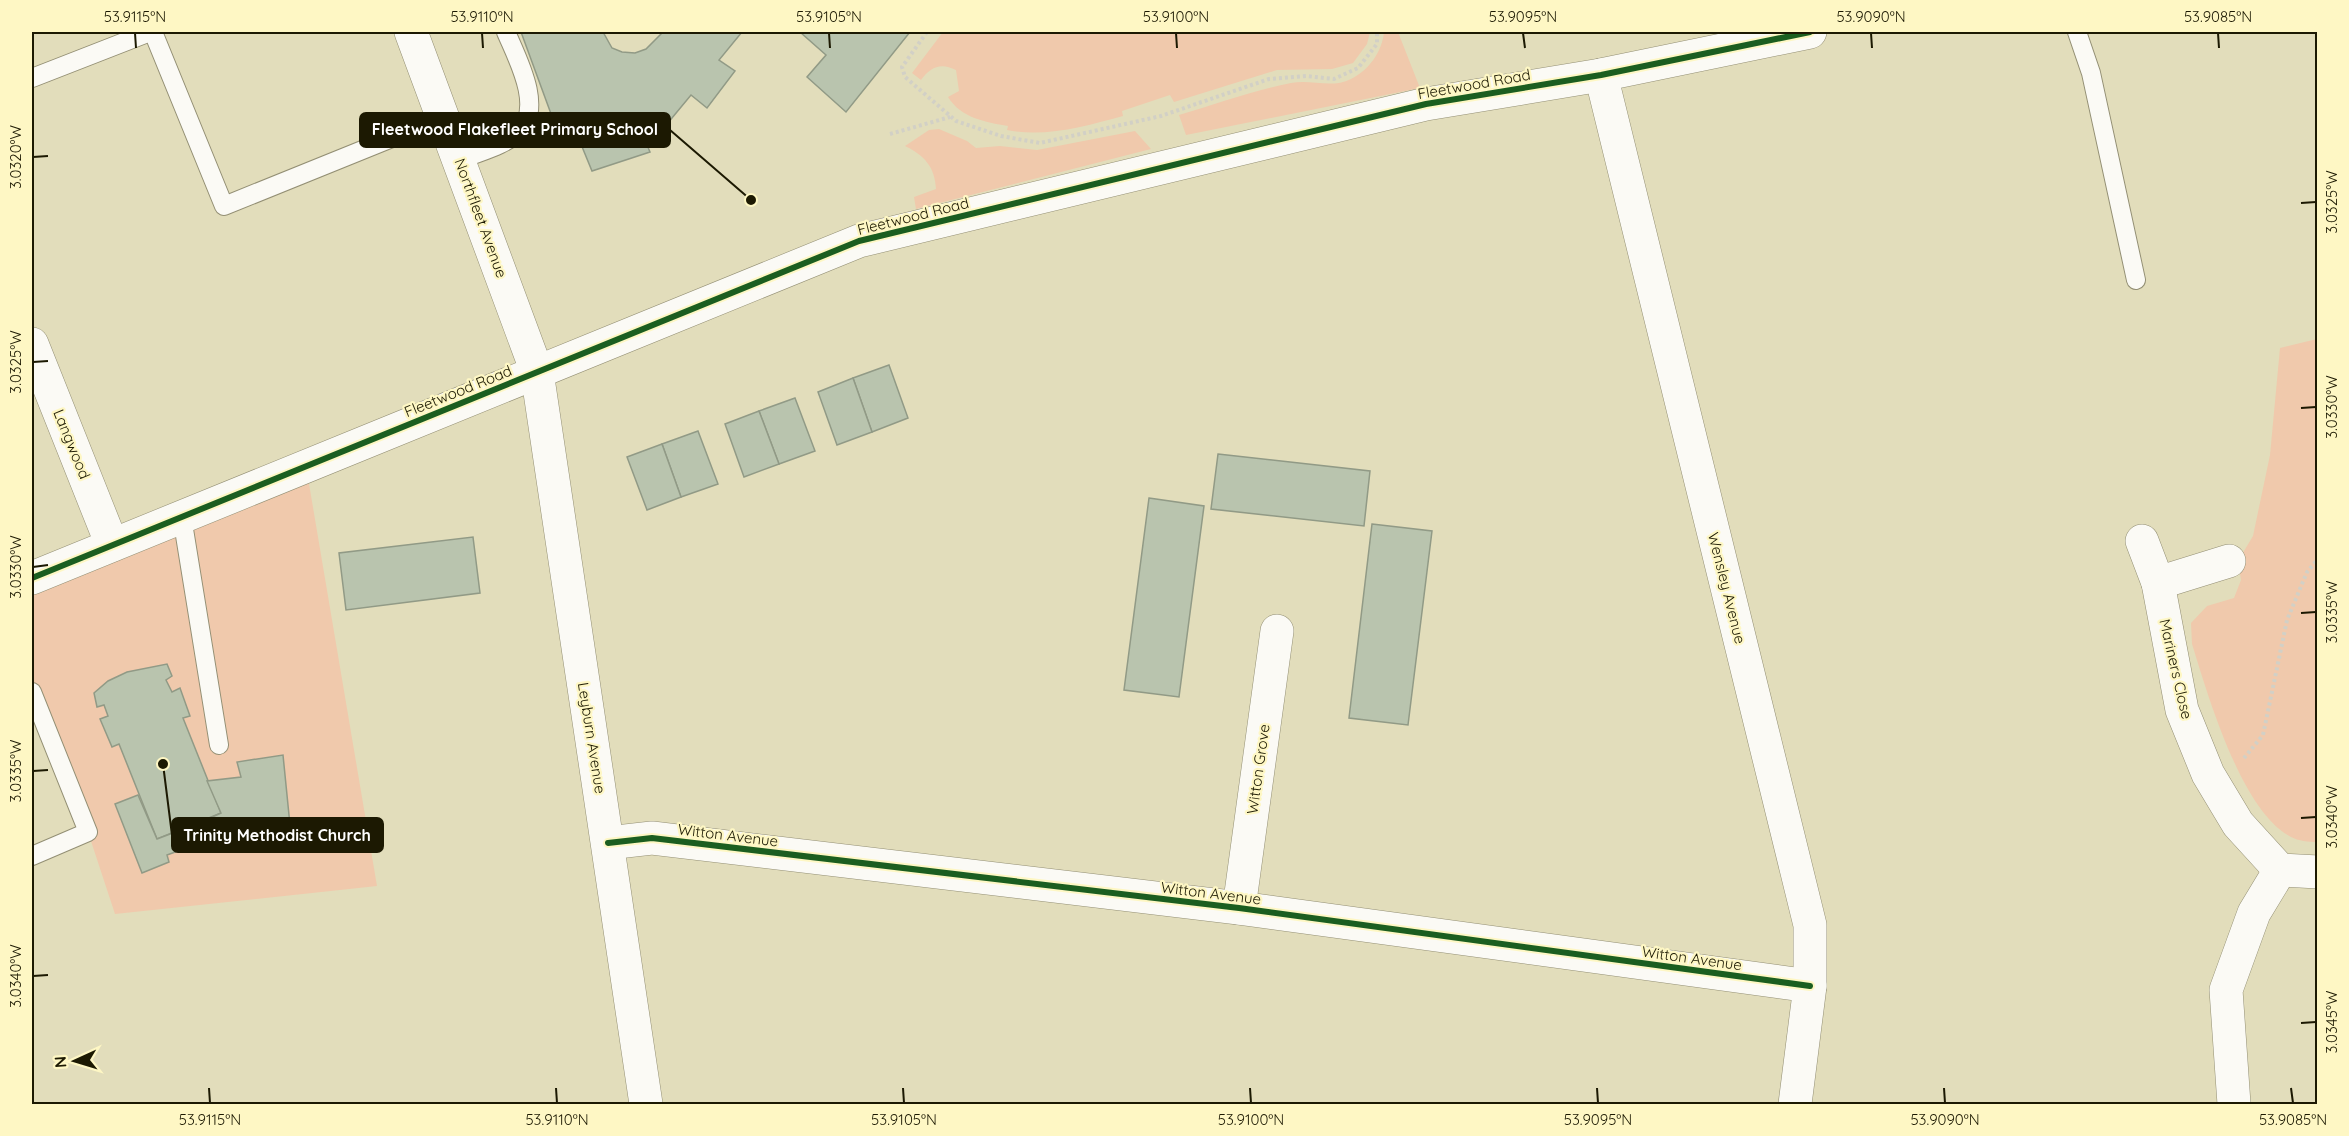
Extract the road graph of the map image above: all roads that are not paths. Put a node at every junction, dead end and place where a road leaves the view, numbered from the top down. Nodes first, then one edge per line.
1 (152, 32) edge
2 (411, 32) edge
3 (506, 32) edge
4 (1810, 32) edge
5 (2077, 32) edge
6 (1601, 75) junction
7 (32, 78) edge
8 (444, 117) junction
9 (460, 160) junction
10 (2136, 280) dead end
11 (32, 344) edge
12 (537, 372) junction
13 (182, 517) junction
14 (2142, 541) dead end
15 (112, 545) junction
16 (2229, 561) dead end
17 (32, 578) edge
18 (2158, 584) junction
19 (1276, 631) dead end
20 (32, 692) edge
21 (219, 744) dead end
22 (608, 843) junction
23 (32, 856) edge
24 (2280, 870) junction
25 (2318, 872) edge
26 (1239, 908) junction
27 (1809, 986) junction
28 (646, 1104) edge
29 (1795, 1104) edge
30 (2234, 1104) edge

1 - 7 lane
1 - 8 lane
2 - 8 street, Northfleet Avenue
3 - 9 lane
4 - 6 street, Fleetwood Road
5 - 10 lane
6 - 12 street, Fleetwood Road
6 - 27 street, Wensley Avenue
8 - 9 street, Northfleet Avenue
9 - 12 street, Northfleet Avenue
11 - 15 street, Langwood
12 - 13 street, Fleetwood Road
12 - 22 street, Leyburn Avenue
13 - 15 street, Fleetwood Road
13 - 21 lane
14 - 18 street, Mariners Close
15 - 17 street, Fleetwood Road
16 - 18 street
18 - 24 street, Mariners Close
19 - 26 street, Witton Grove
20 - 23 lane
22 - 26 street, Witton Avenue
22 - 28 street, Leyburn Avenue
24 - 25 street
24 - 30 street
26 - 27 street, Witton Avenue
27 - 29 street, Wensley Avenue

